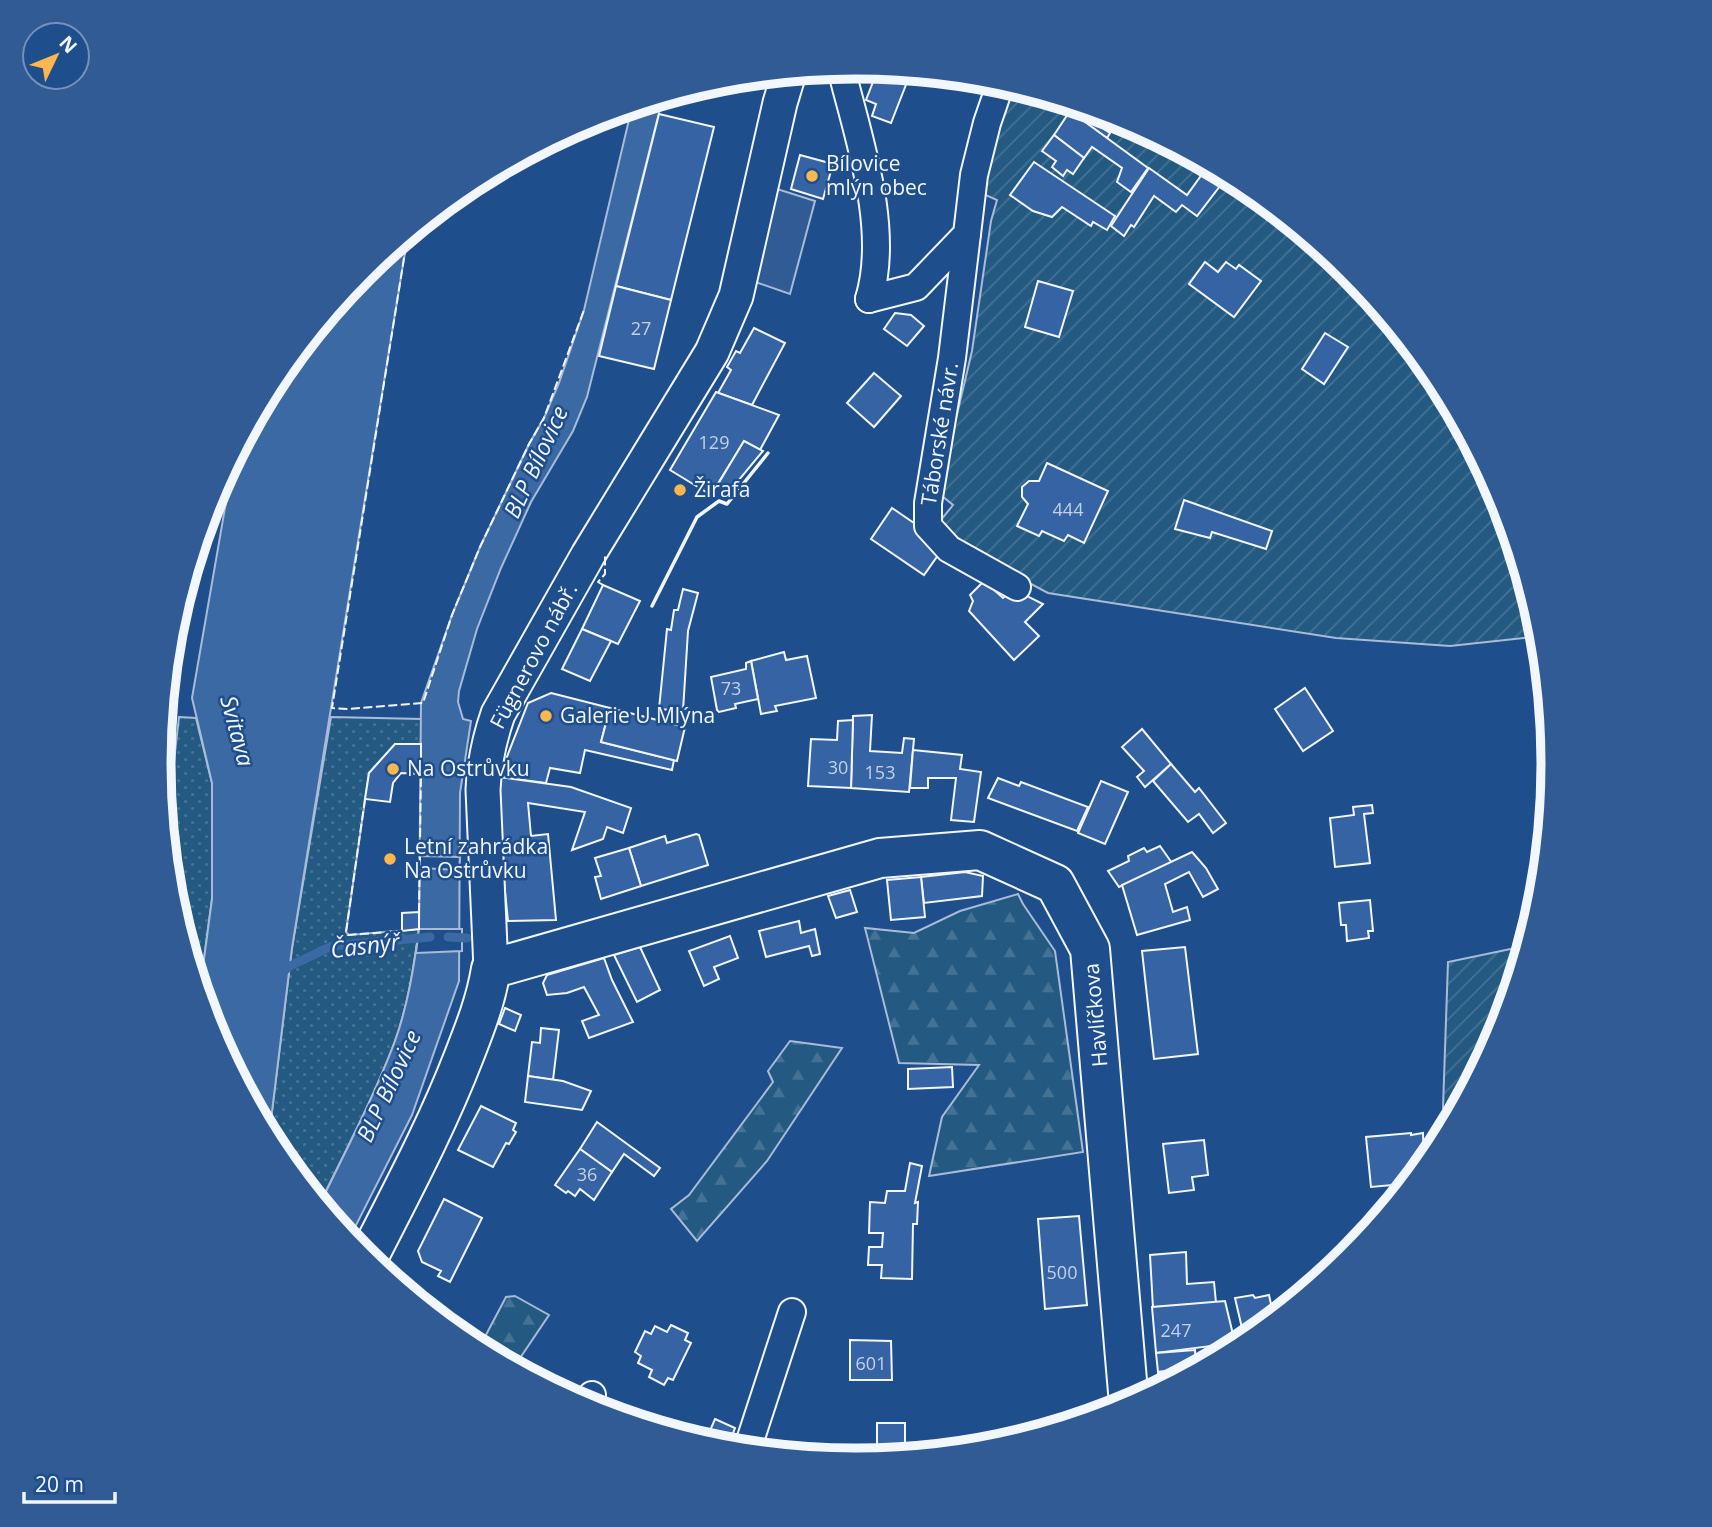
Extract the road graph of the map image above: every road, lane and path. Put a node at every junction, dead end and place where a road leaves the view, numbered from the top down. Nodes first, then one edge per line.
1 (844, 79) edge
2 (786, 83) edge
3 (998, 94) edge
4 (967, 234) junction
5 (1017, 586) dead end
6 (491, 969) junction
7 (373, 1249) edge
8 (792, 1312) dead end
9 (1128, 1392) edge
10 (750, 1439) edge

1 - 4 street
2 - 6 street, Fügnerovo nábř.
3 - 4 street, Táborské návr.
4 - 5 street, Táborské návr.
6 - 7 main road, Fügnerovo nábř.
6 - 9 main road, Havlíčkova
8 - 10 street

